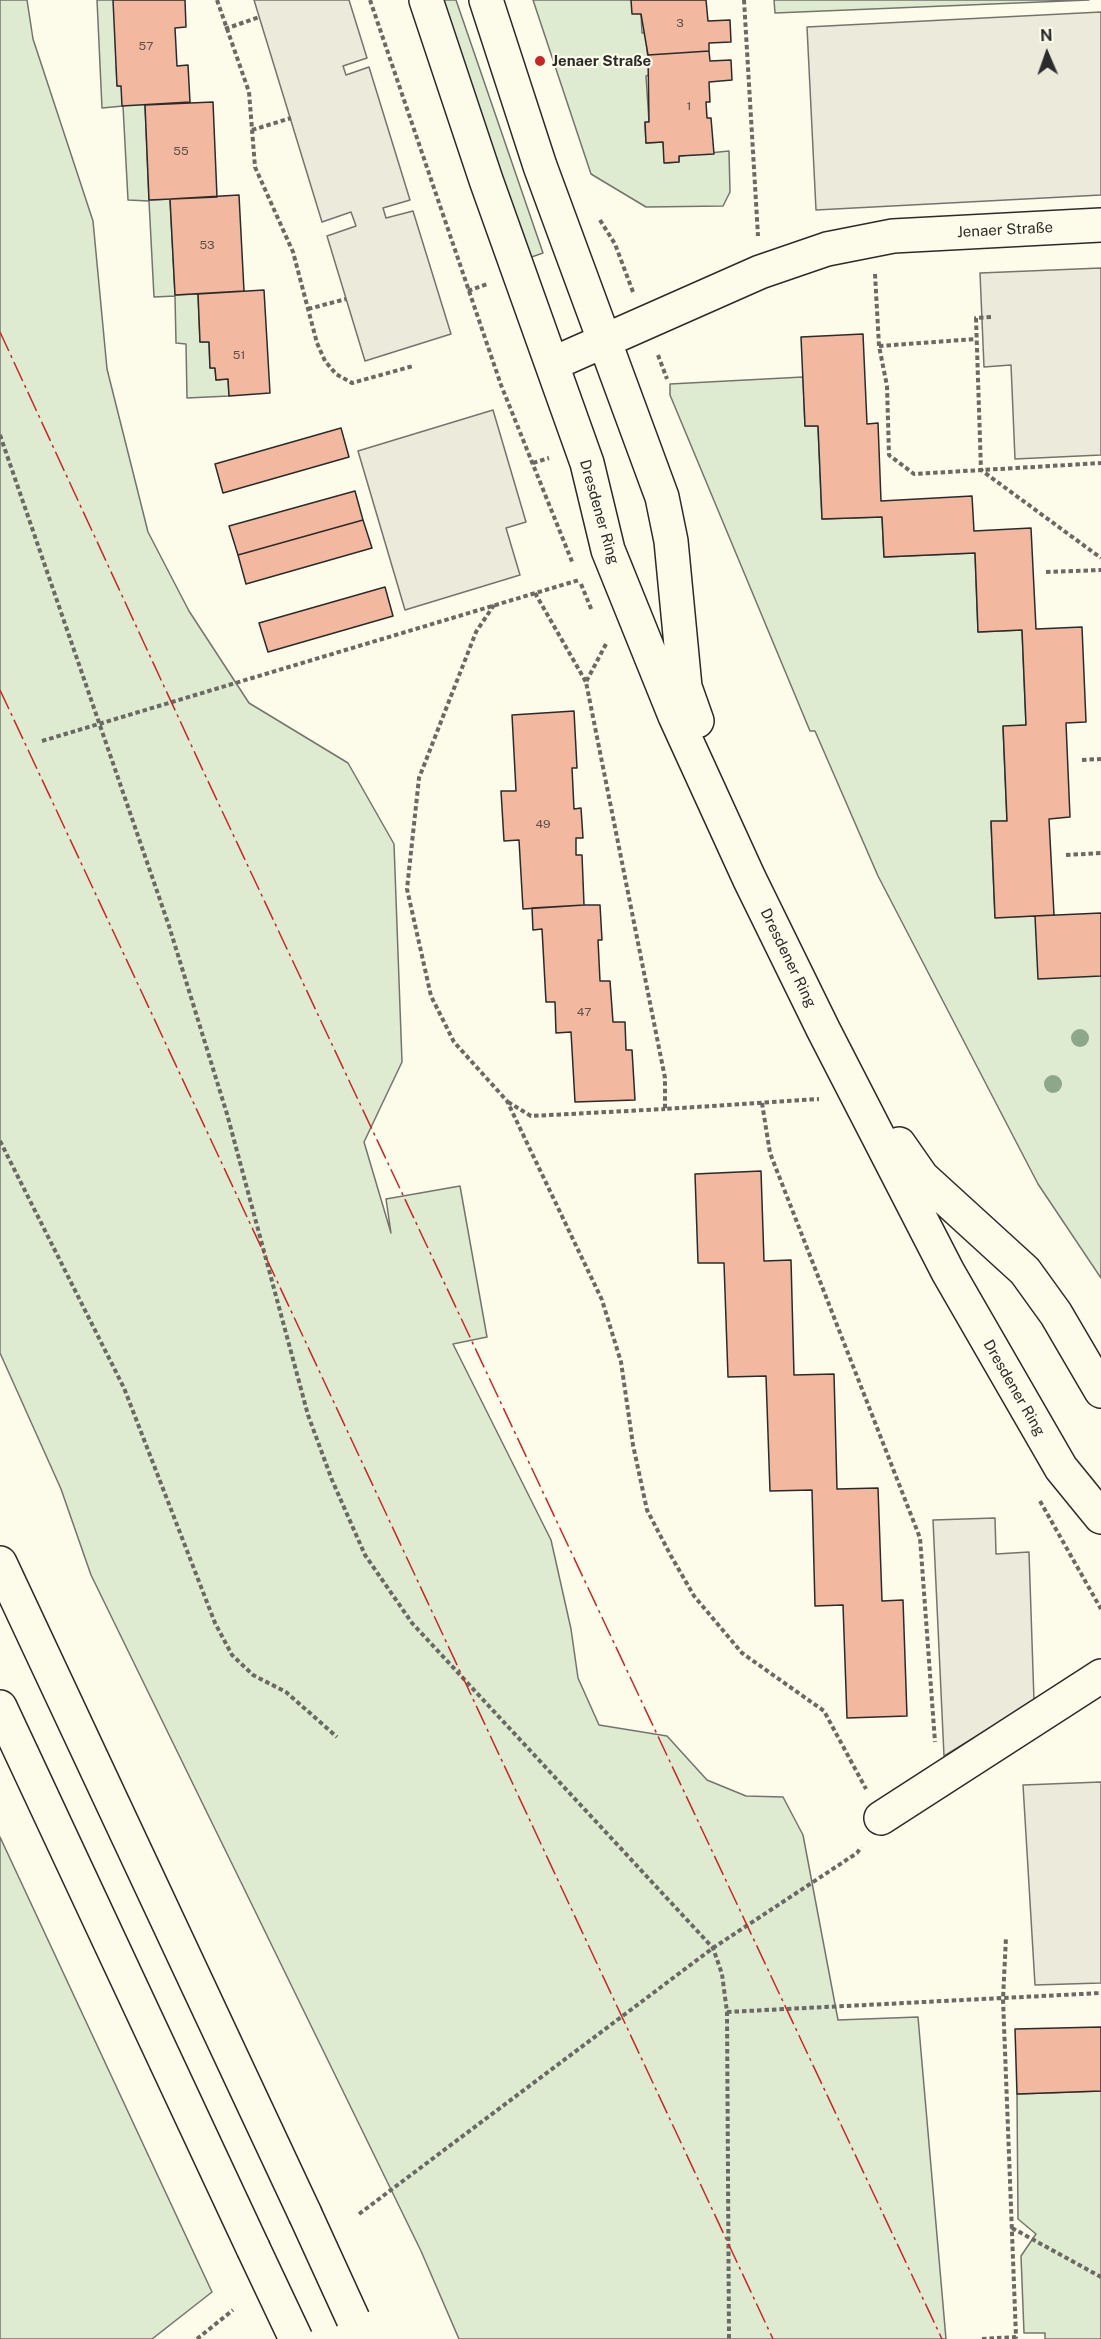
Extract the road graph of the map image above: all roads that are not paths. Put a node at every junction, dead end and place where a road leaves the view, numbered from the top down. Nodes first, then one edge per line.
1 (426, 0) edge
2 (486, 0) edge
3 (1101, 225) edge
4 (605, 342) junction
5 (552, 364) junction
6 (1101, 1391) edge
7 (1101, 1517) edge
8 (0, 1563) edge
9 (1101, 1676) edge
10 (0, 1707) edge
11 (881, 1818) road end
12 (358, 2329) edge
13 (296, 2339) edge

1 - 5 main road, Dresdener Ring
2 - 4 main road, Dresdener Ring
3 - 4 main road, Jenaer Straße
4 - 5 main road
4 - 6 main road, Dresdener Ring
5 - 7 main road, Dresdener Ring
8 - 12 main road, bridge
9 - 11 main road
10 - 13 main road, bridge

